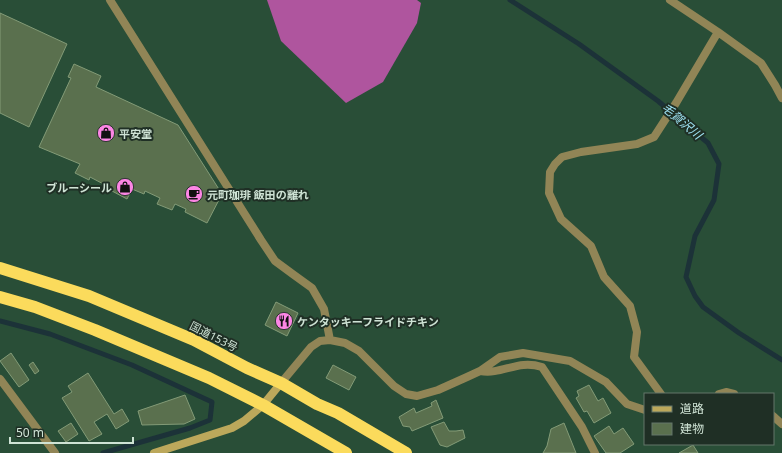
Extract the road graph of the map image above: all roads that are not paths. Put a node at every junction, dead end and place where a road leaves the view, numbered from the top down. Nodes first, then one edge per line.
1 (110, 0) edge
2 (670, 0) edge
3 (718, 32) junction
4 (782, 98) edge
5 (0, 268) edge
6 (0, 297) edge
7 (330, 340) junction
8 (480, 371) junction
9 (0, 379) edge
10 (281, 383) junction
11 (660, 393) edge
12 (263, 405) junction
13 (644, 410) edge
14 (774, 417) edge
15 (782, 424) edge
16 (55, 453) edge
17 (154, 453) edge
18 (346, 453) edge
19 (406, 453) edge
20 (595, 453) edge

1 - 7 street
2 - 3 street
3 - 4 street
3 - 11 street
5 - 10 highway, 国道153号
6 - 12 highway
7 - 8 street
7 - 10 street
8 - 13 street
8 - 20 street
9 - 16 street
10 - 12 street
10 - 19 highway, 国道153号
12 - 17 street
12 - 18 highway
14 - 15 street

